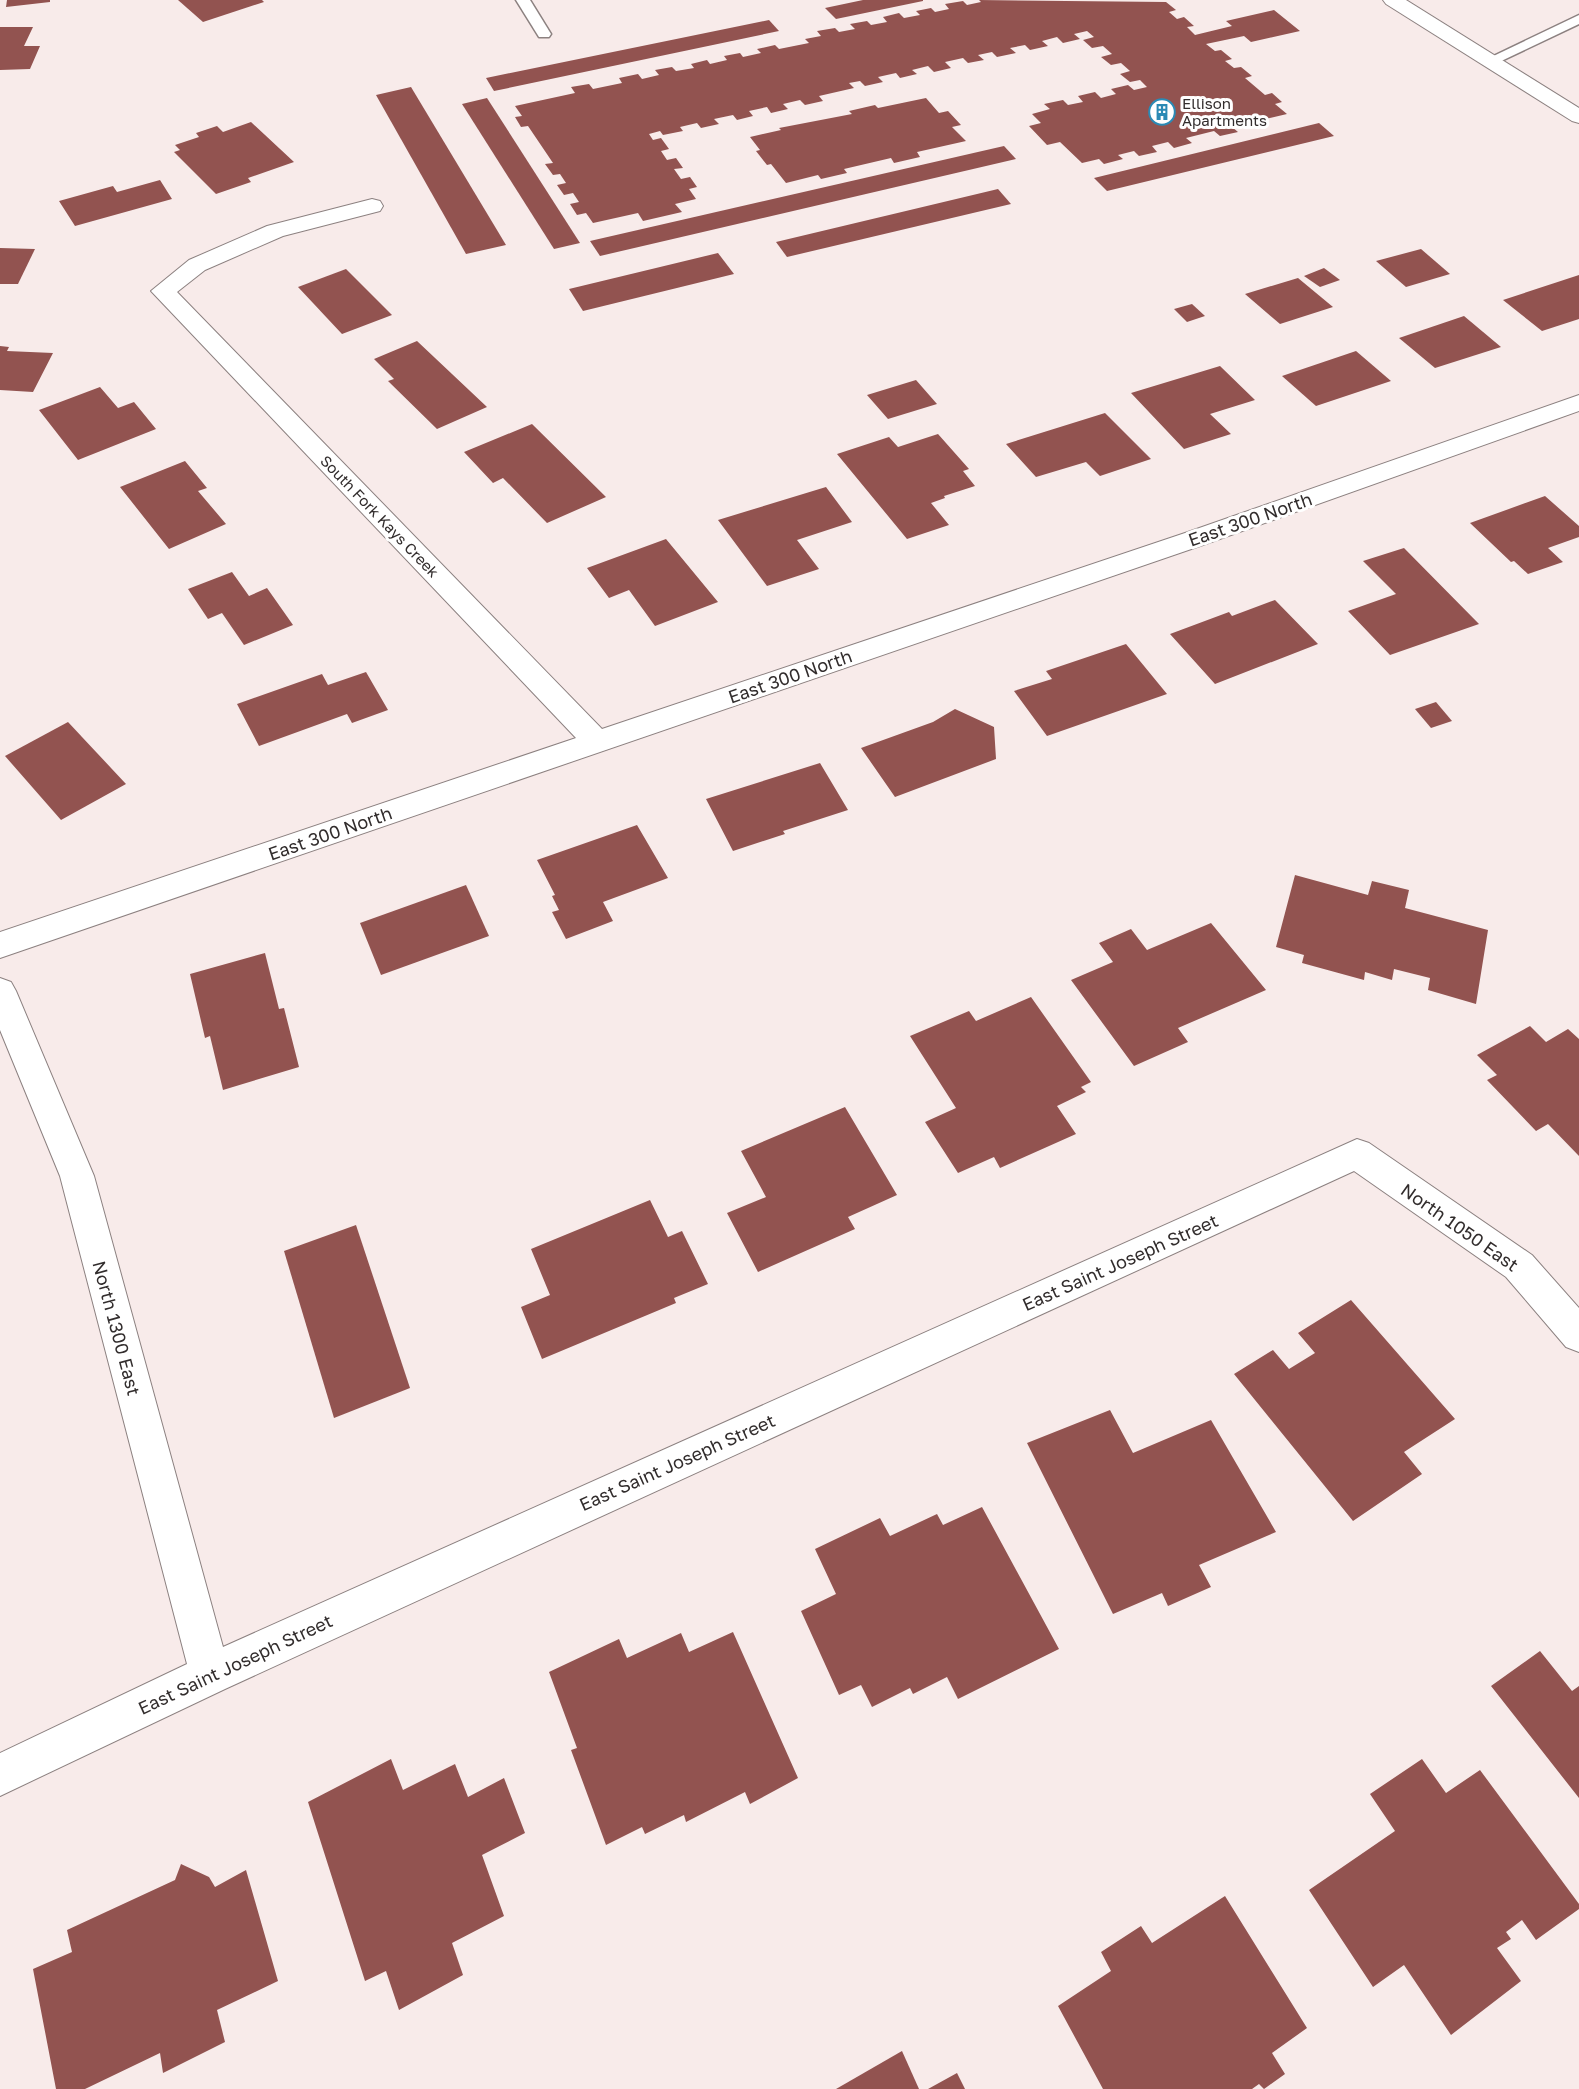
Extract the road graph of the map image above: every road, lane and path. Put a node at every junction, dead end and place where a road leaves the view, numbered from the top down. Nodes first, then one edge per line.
1 (523, 0) edge
2 (1393, 0) edge
3 (1579, 19) edge
4 (1558, 28) junction
5 (544, 34) dead end
6 (1579, 40) edge
7 (1490, 61) junction
8 (1579, 117) edge
9 (372, 206) dead end
10 (1579, 403) edge
11 (597, 742) junction
12 (0, 945) edge
13 (0, 991) edge
14 (1357, 1154) joint
15 (1579, 1335) edge
16 (210, 1674) junction
17 (0, 1775) edge

1 - 5 lane
2 - 7 street
3 - 4 lane
4 - 6 lane
4 - 7 lane
7 - 8 street
9 - 11 street, South Fork Kays Creek
10 - 11 street, East 300 North
11 - 12 street, East 300 North
13 - 16 street, North 1300 East
14 - 15 street, North 1050 East
14 - 16 street, East Saint Joseph Street
16 - 17 street, East Saint Joseph Street

